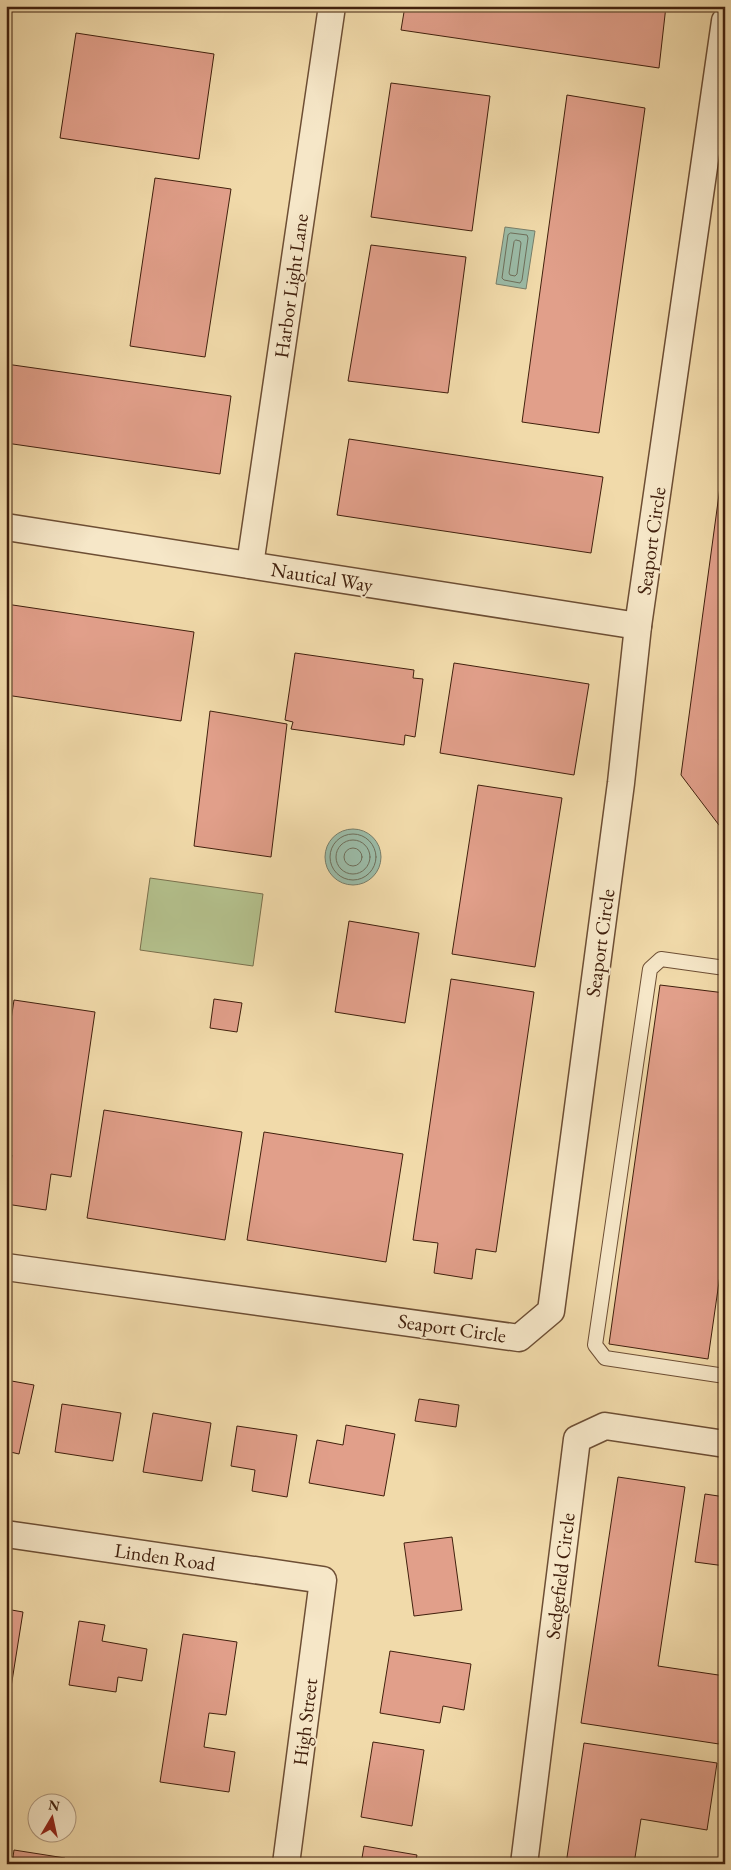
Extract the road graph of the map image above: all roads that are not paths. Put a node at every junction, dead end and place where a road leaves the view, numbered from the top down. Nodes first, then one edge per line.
1 (332, 6) edge
2 (725, 21) edge
3 (6, 527) edge
4 (250, 565) junction
5 (638, 626) junction
6 (725, 968) edge
7 (6, 1267) edge
8 (725, 1376) edge
9 (725, 1444) edge
10 (6, 1534) edge
11 (323, 1580) joint
12 (286, 1864) edge
13 (524, 1864) edge

1 - 4 street, Harbor Light Lane
2 - 5 street, Seaport Circle
3 - 4 street, Nautical Way
4 - 5 street, Nautical Way
5 - 7 street, Seaport Circle
6 - 8 lane
9 - 13 street, Sedgefield Circle
10 - 11 street, Linden Road
11 - 12 street, High Street

